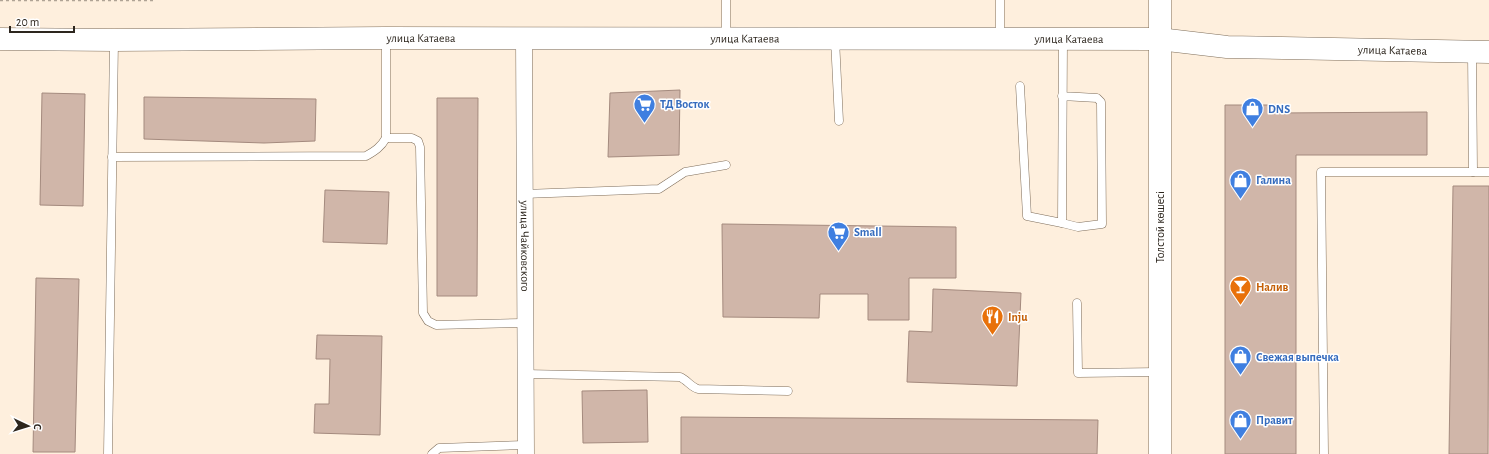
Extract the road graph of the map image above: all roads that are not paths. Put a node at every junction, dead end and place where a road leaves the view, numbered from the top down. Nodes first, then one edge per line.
1 (726, 0) edge
2 (1000, 0) edge
3 (1160, 0) edge
4 (386, 38) junction
5 (524, 38) junction
6 (726, 38) junction
7 (835, 38) junction
8 (0, 39) edge
9 (1000, 39) junction
10 (1063, 39) junction
11 (1160, 39) junction
12 (114, 40) junction
13 (1481, 52) edge
14 (1020, 86) dead end
15 (1062, 96) junction
16 (839, 121) dead end
17 (386, 138) junction
18 (112, 156) junction
19 (726, 165) dead end
20 (1473, 172) junction
21 (1489, 172) edge
22 (524, 194) junction
23 (1062, 223) junction
24 (1077, 303) dead end
25 (524, 323) junction
26 (1160, 372) junction
27 (526, 374) junction
28 (788, 391) dead end
29 (526, 450) edge
30 (108, 454) edge
31 (432, 454) edge
32 (1160, 454) edge
33 (1324, 454) edge

1 - 6 lane
2 - 9 lane
3 - 11 street, Толстой көшесі
4 - 5 street, улица Катаева
4 - 12 street, улица Катаева
4 - 17 lane
5 - 6 street, улица Катаева
5 - 22 street, улица Чайковского
6 - 7 street, улица Катаева
7 - 9 street, улица Катаева
7 - 16 lane
8 - 12 street, улица Катаева
9 - 10 street, улица Катаева
10 - 11 street, улица Катаева
10 - 15 lane
11 - 13 street, улица Катаева
11 - 26 street, Толстой көшесі
12 - 18 lane
13 - 20 lane
14 - 23 lane
15 - 23 lane
15 - 23 lane
17 - 18 lane
17 - 25 lane
18 - 30 lane
19 - 22 lane
20 - 21 lane
20 - 33 lane
22 - 25 street, улица Чайковского
24 - 26 lane
25 - 27 street, улица Чайковского
26 - 32 street, Толстой көшесі
27 - 28 lane
27 - 29 street, улица Чайковского
29 - 31 lane

